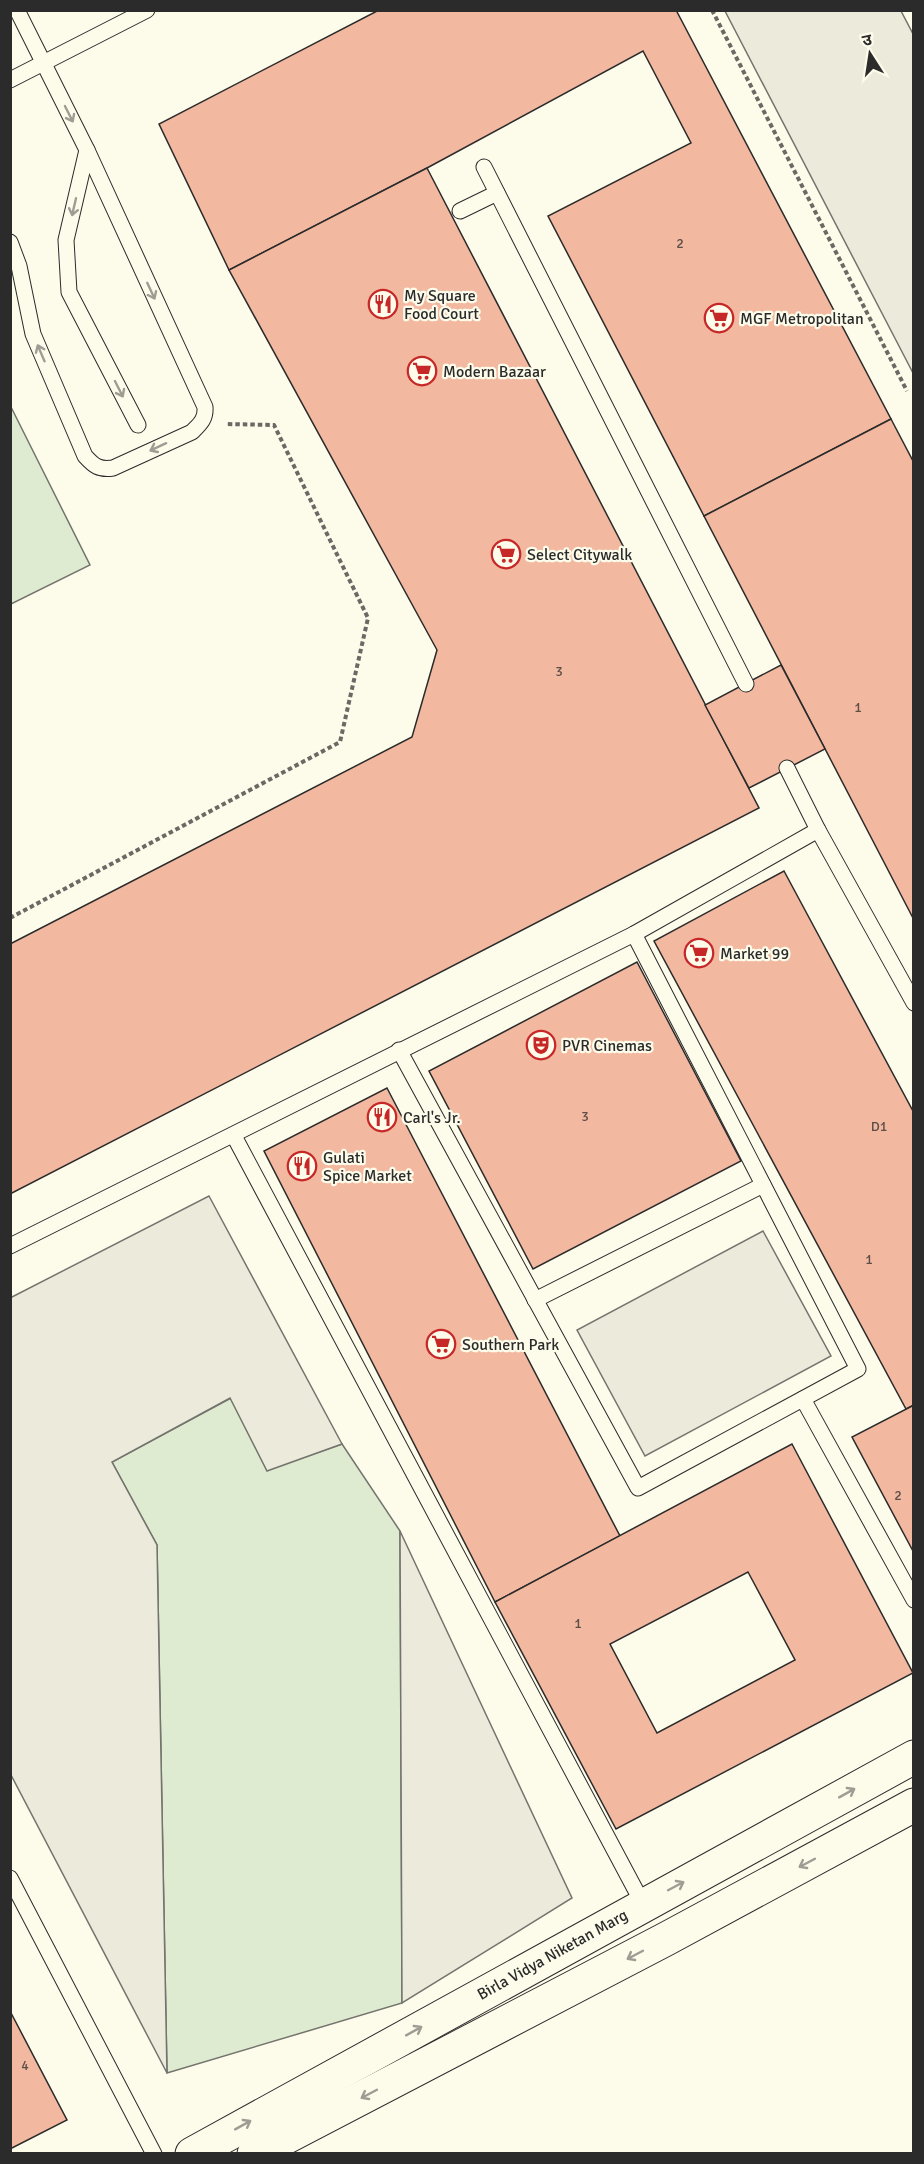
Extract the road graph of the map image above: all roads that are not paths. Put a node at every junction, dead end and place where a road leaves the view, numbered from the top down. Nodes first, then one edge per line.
1 (17, 10) edge
2 (147, 10) edge
3 (42, 62) junction
4 (10, 80) edge
5 (87, 150) junction
6 (484, 167) dead end
7 (497, 193) junction
8 (460, 211) dead end
9 (10, 242) edge
10 (138, 425) dead end
11 (746, 684) dead end
12 (787, 768) dead end
13 (818, 830) junction
14 (634, 934) junction
15 (914, 1003) edge
16 (399, 1050) junction
17 (234, 1136) junction
18 (763, 1185) junction
19 (10, 1246) edge
20 (536, 1300) junction
21 (803, 1399) junction
22 (914, 1600) edge
23 (914, 1756) edge
24 (914, 1805) edge
25 (10, 1878) edge
26 (643, 1904) junction
27 (666, 1939) junction
28 (153, 2154) edge
29 (192, 2154) edge
30 (254, 2154) edge

1 - 3 lane
2 - 3 lane
3 - 4 lane
3 -> 5 lane
5 -> 9 lane
5 -> 10 lane
6 - 7 lane
7 - 8 lane
7 - 11 lane
12 - 13 lane
13 - 14 lane
13 - 15 lane
14 - 16 lane
14 - 18 lane
16 - 17 lane
16 - 20 lane
17 - 19 lane
17 - 26 lane
18 - 20 lane
18 - 21 lane
20 - 21 lane
21 - 22 lane
26 -> 23 street, Birla Vidya Niketan Marg
24 -> 27 street
25 - 28 lane
26 - 27 street
29 -> 26 street, Birla Vidya Niketan Marg
27 -> 30 street

